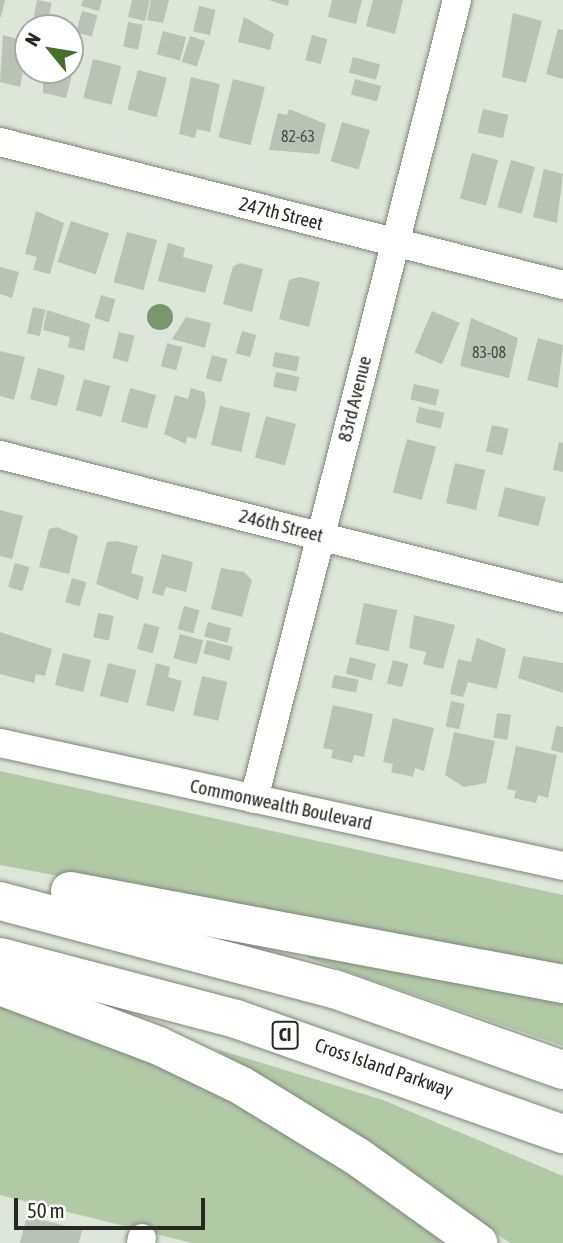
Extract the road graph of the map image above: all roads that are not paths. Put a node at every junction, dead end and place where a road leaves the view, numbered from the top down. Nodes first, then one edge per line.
1 (457, 0) edge
2 (0, 142) edge
3 (395, 243) junction
4 (563, 285) edge
5 (0, 455) edge
6 (321, 536) junction
7 (563, 598) edge
8 (0, 743) edge
9 (254, 799) junction
10 (563, 866) edge
11 (0, 879) edge
12 (0, 901) edge
13 (0, 957) edge
14 (563, 984) edge
15 (0, 986) edge
16 (563, 1070) edge
17 (563, 1134) edge
18 (478, 1243) edge

1 - 3 street, 83rd Avenue
2 - 3 street, 247th Street
3 - 4 street, 247th Street
3 - 6 street, 83rd Avenue
5 - 6 street, 246th Street
6 - 7 street, 246th Street
6 - 9 street, 83rd Avenue
8 - 9 street, Commonwealth Boulevard
9 - 10 street, Commonwealth Boulevard
11 - 14 highway
12 - 16 highway
13 - 17 highway, Cross Island Parkway / CI
15 - 18 highway

